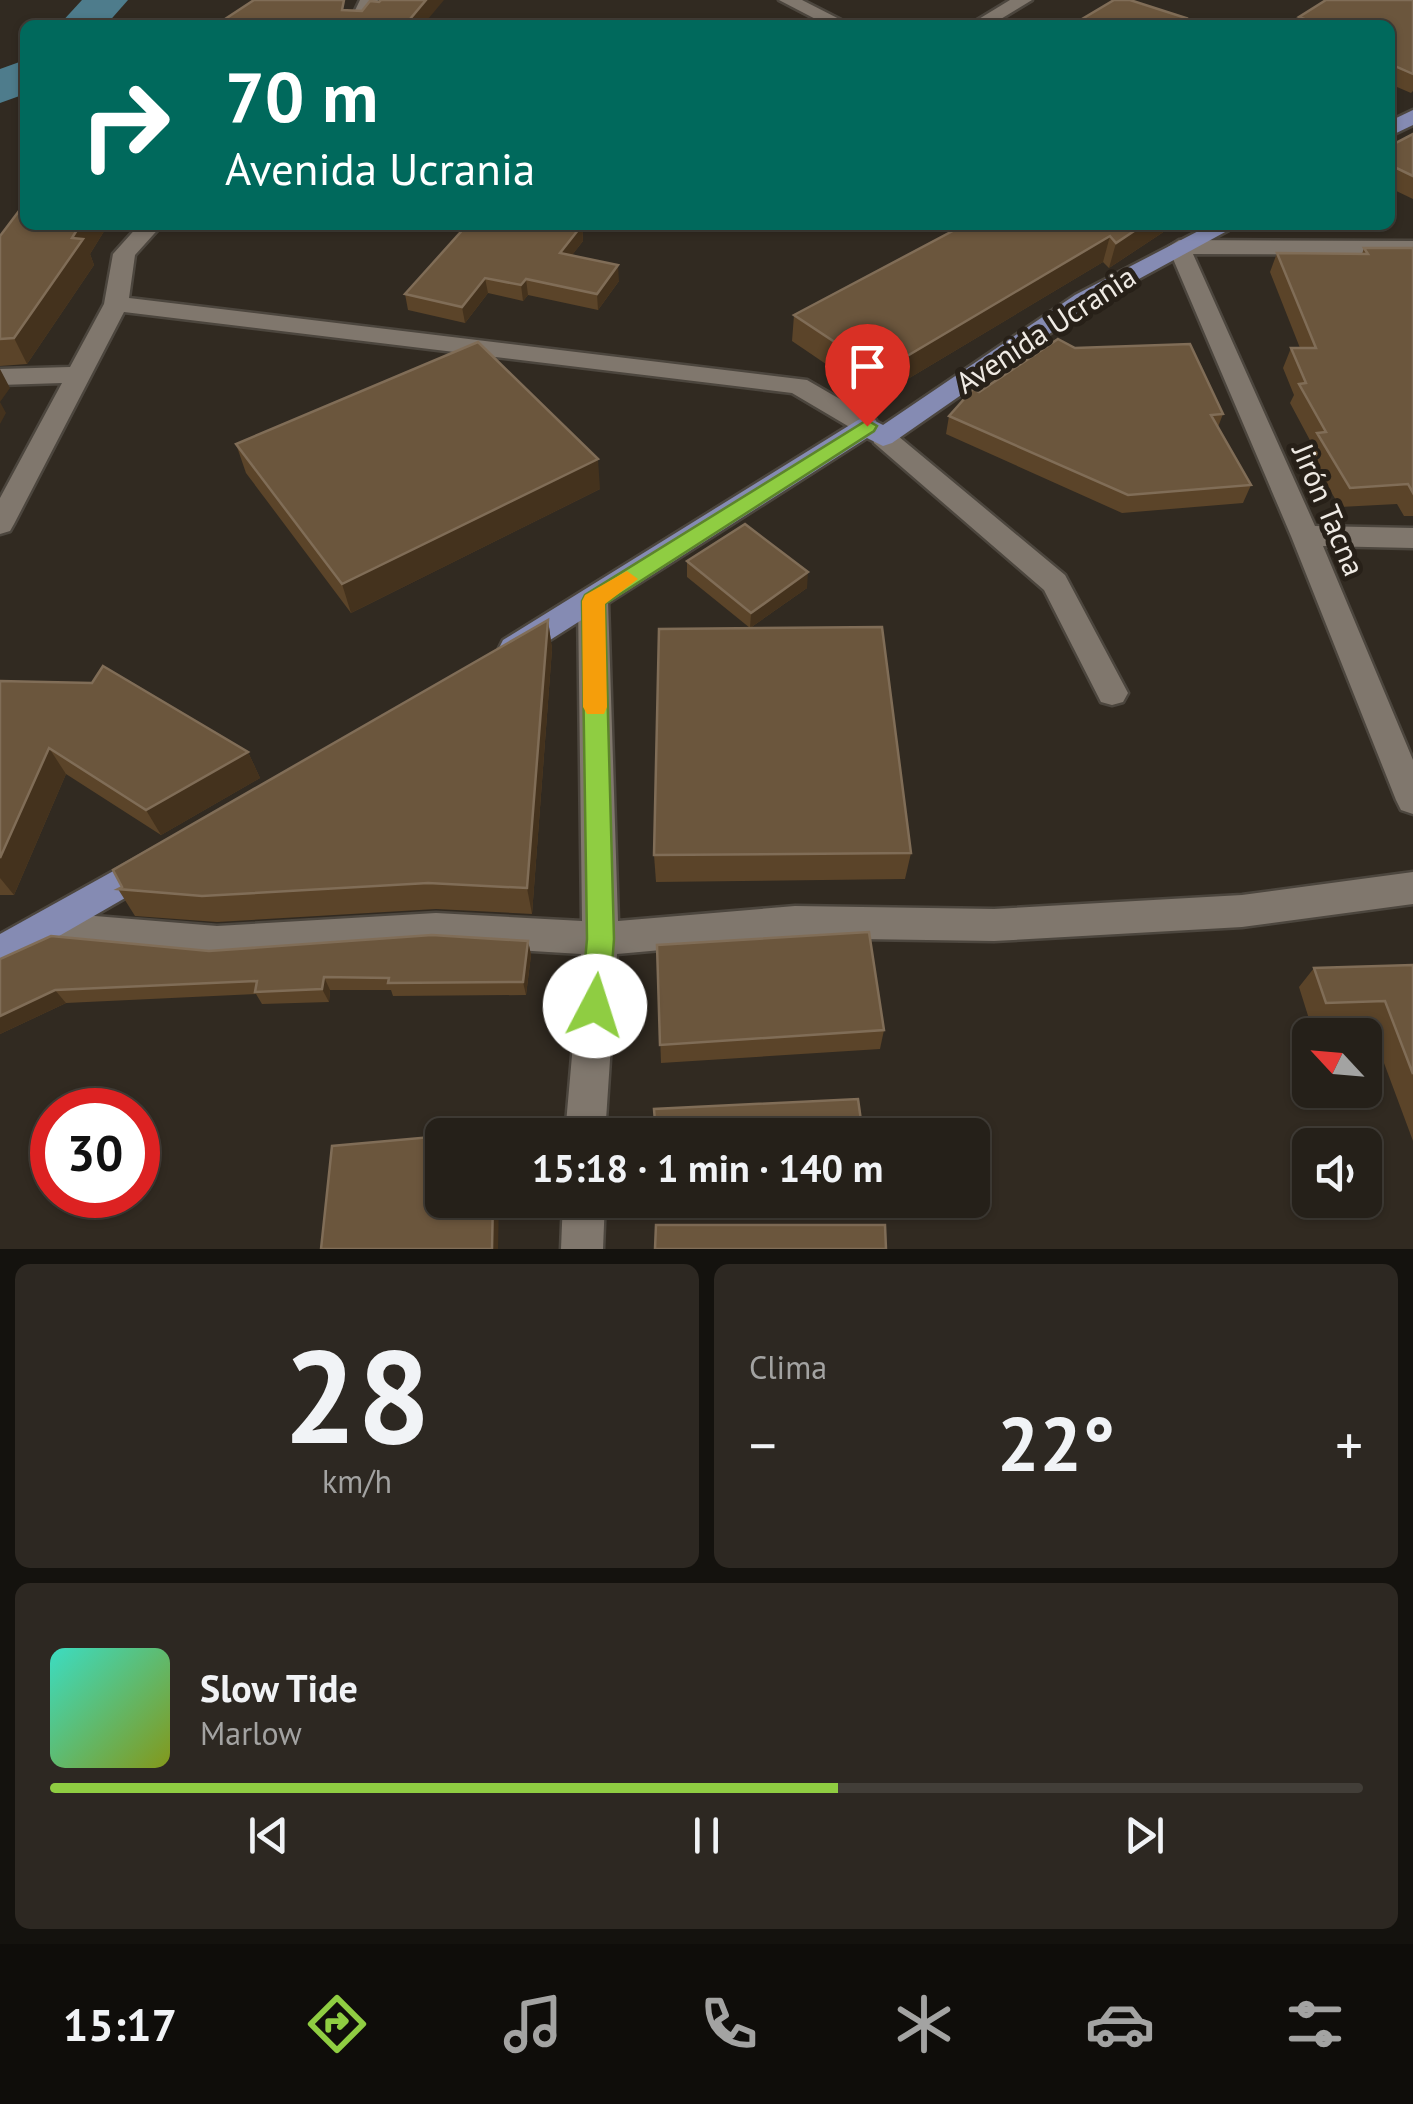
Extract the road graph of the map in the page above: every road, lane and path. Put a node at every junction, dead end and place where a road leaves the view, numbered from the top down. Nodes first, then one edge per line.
1 (788, 0) edge
2 (1023, 0) edge
3 (831, 20) edge
4 (987, 20) edge
5 (146, 230) edge
6 (1216, 230) edge
7 (1179, 247) junction
8 (1413, 248) edge
9 (116, 304) junction
10 (76, 375) junction
11 (0, 377) edge
12 (875, 432) junction
13 (0, 524) edge
14 (1305, 536) junction
15 (1413, 538) edge
16 (593, 601) junction
17 (490, 662) edge
18 (1112, 693) dead end
19 (1413, 800) edge
20 (183, 846) edge
21 (1413, 888) edge
22 (46, 928) junction
23 (600, 939) junction
24 (0, 953) edge
25 (587, 1118) edge
26 (583, 1218) edge
27 (582, 1249) edge

1 - 3 street
2 - 4 street
5 - 9 street
6 - 7 main road, Avenida Ucrania
7 - 8 street
7 - 12 main road, Avenida Ucrania
7 - 14 street, Jirón Tacna
9 - 10 street
9 - 12 street
10 - 11 street
10 - 13 street
12 - 16 main road, Avenida Ucrania
12 - 18 street
14 - 15 street
14 - 19 street, Jirón Tacna
16 - 17 main road, Avenida Ucrania
16 - 23 street
20 - 22 main road
21 - 23 street
22 - 23 street
22 - 24 main road
23 - 25 street
26 - 27 street

